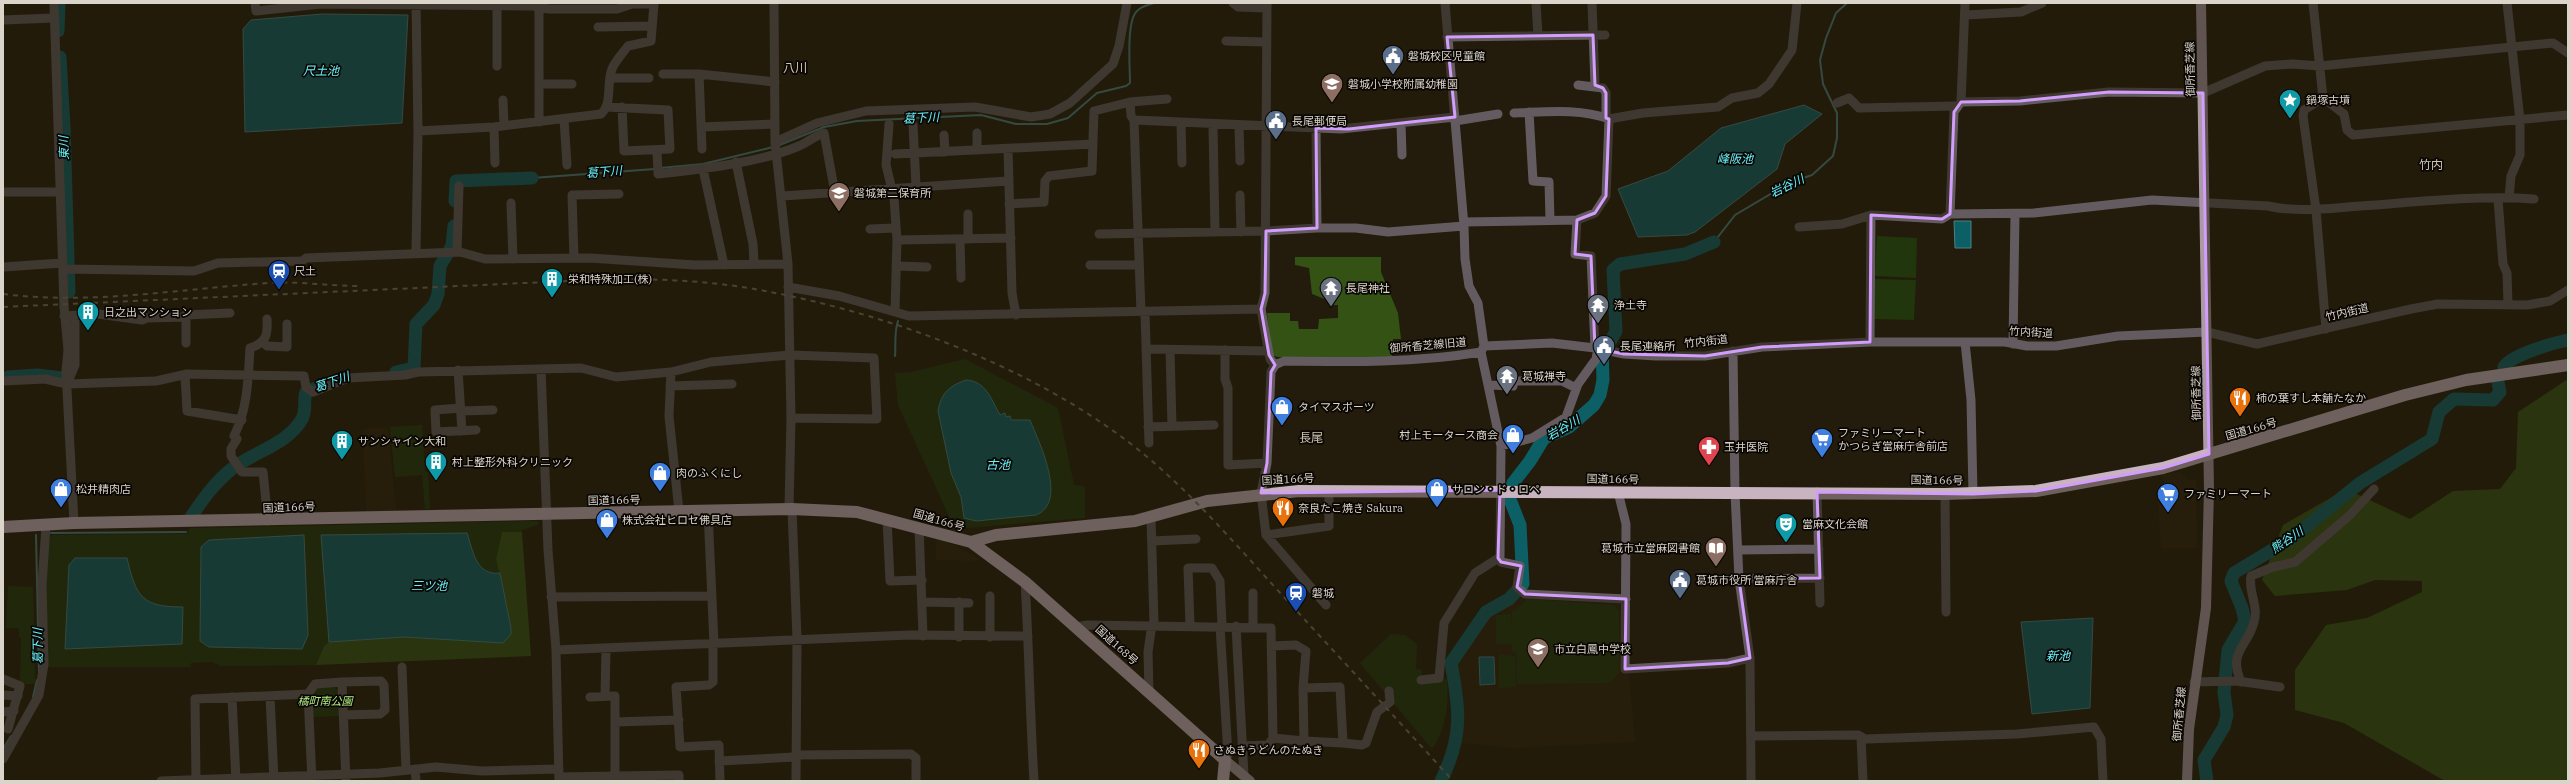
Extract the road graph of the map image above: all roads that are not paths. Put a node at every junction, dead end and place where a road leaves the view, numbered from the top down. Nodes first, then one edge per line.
1 (54, 3) edge
2 (255, 3) edge
3 (321, 3) edge
4 (774, 3) edge
5 (1127, 3) edge
6 (1233, 3) edge
7 (1445, 3) edge
8 (1536, 3) edge
9 (1592, 3) edge
10 (1797, 3) edge
11 (1965, 3) edge
12 (2042, 3) edge
13 (2201, 3) edge
14 (2313, 3) edge
15 (2507, 3) edge
16 (389, 4) edge
17 (416, 4) edge
18 (470, 4) edge
19 (503, 5) edge
20 (544, 6) edge
21 (570, 6) edge
22 (1267, 6) edge
23 (1966, 15) junction
24 (53, 18) junction
25 (3, 20) edge
26 (652, 26) junction
27 (598, 27) dead end
28 (1593, 35) junction
29 (1605, 35) dead end
30 (1538, 36) junction
31 (1447, 37) junction
32 (1226, 41) dead end
33 (1266, 42) junction
34 (2511, 47) junction
35 (2568, 53) edge
36 (497, 66) dead end
37 (2320, 66) junction
38 (663, 74) dead end
39 (699, 74) junction
40 (610, 78) junction
41 (649, 78) dead end
42 (775, 82) junction
43 (539, 84) junction
44 (572, 84) dead end
45 (1578, 85) dead end
46 (1594, 85) junction
47 (2203, 93) junction
48 (2323, 98) junction
49 (1167, 99) dead end
50 (503, 100) dead end
51 (1130, 102) junction
52 (1837, 103) dead end
53 (1959, 104) junction
54 (606, 107) junction
55 (622, 107) junction
56 (1529, 112) junction
57 (1514, 113) dead end
58 (1498, 114) dead end
59 (2568, 115) edge
60 (1607, 118) junction
61 (564, 119) junction
62 (1455, 119) junction
63 (1134, 120) junction
64 (2520, 120) junction
65 (539, 122) junction
66 (1401, 123) junction
67 (775, 124) junction
68 (889, 124) dead end
69 (1181, 124) junction
70 (913, 125) dead end
71 (1212, 125) junction
72 (504, 126) junction
73 (1240, 126) junction
74 (494, 127) junction
75 (701, 127) junction
76 (1265, 127) junction
77 (1316, 128) junction
78 (418, 131) junction
79 (977, 133) dead end
80 (944, 135) dead end
81 (775, 142) junction
82 (1093, 144) junction
83 (1008, 148) junction
84 (702, 149) dead end
85 (657, 150) junction
86 (977, 150) junction
87 (945, 152) junction
88 (776, 153) junction
89 (914, 153) junction
90 (895, 154) dead end
91 (1402, 155) dead end
92 (1240, 161) dead end
93 (736, 162) junction
94 (495, 163) dead end
95 (1182, 163) dead end
96 (567, 165) dead end
97 (703, 169) junction
98 (1008, 181) junction
99 (459, 186) dead end
100 (916, 186) junction
101 (891, 187) junction
102 (3, 192) edge
103 (60, 192) junction
104 (835, 193) junction
105 (619, 194) dead end
106 (1240, 195) dead end
107 (782, 196) junction
108 (2498, 198) junction
109 (2510, 198) junction
110 (2534, 200) dead end
111 (2204, 203) junction
112 (511, 204) dead end
113 (1010, 204) junction
114 (2316, 210) junction
115 (968, 214) dead end
116 (1950, 214) junction
117 (2015, 214) junction
118 (1871, 215) junction
119 (1550, 220) junction
120 (1578, 220) junction
121 (1464, 224) junction
122 (1799, 227) dead end
123 (896, 228) junction
124 (1317, 228) junction
125 (870, 229) dead end
126 (1266, 231) junction
127 (1215, 232) junction
128 (1241, 232) junction
129 (1138, 233) junction
130 (1099, 234) dead end
131 (1011, 238) junction
132 (964, 239) junction
133 (897, 240) junction
134 (416, 252) junction
135 (457, 252) junction
136 (574, 258) junction
137 (512, 259) junction
138 (754, 264) junction
139 (788, 264) junction
140 (724, 265) junction
141 (1090, 265) dead end
142 (1139, 265) junction
143 (896, 266) junction
144 (3, 267) edge
145 (65, 267) junction
146 (927, 267) dead end
147 (961, 278) dead end
148 (788, 287) junction
149 (2568, 290) edge
150 (2508, 304) junction
151 (1261, 309) junction
152 (895, 312) junction
153 (1143, 312) junction
154 (230, 313) dead end
155 (1016, 315) junction
156 (64, 316) junction
157 (75, 316) junction
158 (186, 317) junction
159 (267, 319) dead end
160 (287, 324) dead end
161 (2326, 329) junction
162 (2207, 332) junction
163 (264, 342) junction
164 (1870, 342) junction
165 (1965, 342) junction
166 (186, 343) dead end
167 (2013, 344) junction
168 (1146, 349) junction
169 (1482, 349) junction
170 (1599, 349) junction
171 (1170, 350) junction
172 (1225, 350) junction
173 (1268, 351) junction
174 (1733, 351) junction
175 (790, 355) junction
176 (1276, 365) junction
177 (2568, 365) edge
178 (541, 368) junction
179 (458, 370) junction
180 (671, 372) junction
181 (185, 375) junction
182 (248, 375) junction
183 (3, 381) edge
184 (67, 384) junction
185 (732, 384) dead end
186 (1490, 385) junction
187 (670, 386) junction
188 (1576, 388) junction
189 (461, 409) junction
190 (493, 410) dead end
191 (791, 418) junction
192 (242, 420) junction
193 (1214, 425) dead end
194 (1172, 426) junction
195 (1148, 427) junction
196 (476, 430) dead end
197 (462, 431) junction
198 (1149, 443) dead end
199 (1501, 446) junction
200 (2209, 454) junction
201 (1267, 463) junction
202 (2374, 489) dead end
203 (1500, 490) junction
204 (1329, 491) junction
205 (1618, 492) junction
206 (1817, 492) junction
207 (1262, 493) junction
208 (1735, 493) junction
209 (1945, 494) junction
210 (1974, 494) junction
211 (790, 509) junction
212 (708, 511) junction
213 (679, 512) junction
214 (548, 514) junction
215 (1151, 517) junction
216 (887, 519) junction
217 (268, 521) junction
218 (74, 524) junction
219 (46, 526) junction
220 (3, 527) edge
221 (919, 527) junction
222 (1266, 535) junction
223 (1196, 539) dead end
224 (1152, 541) junction
225 (971, 542) junction
226 (1819, 548) junction
227 (1738, 550) junction
228 (1498, 558) junction
229 (1820, 578) junction
230 (1739, 579) junction
231 (922, 580) junction
232 (1025, 582) junction
233 (1253, 593) dead end
234 (712, 596) junction
235 (990, 596) dead end
236 (551, 597) junction
237 (1626, 599) junction
238 (923, 602) junction
239 (959, 602) junction
240 (969, 603) dead end
241 (1820, 603) dead end
242 (1326, 605) dead end
243 (1946, 612) dead end
244 (1153, 624) junction
245 (1190, 625) junction
246 (1221, 626) junction
247 (1236, 626) junction
248 (1077, 627) junction
249 (1253, 627) junction
250 (923, 636) junction
251 (1028, 636) junction
252 (959, 637) junction
253 (990, 637) junction
254 (796, 639) junction
255 (714, 644) junction
256 (1271, 646) junction
257 (556, 650) junction
258 (606, 650) junction
259 (1750, 658) junction
260 (402, 666) dead end
261 (3, 679) edge
262 (1421, 680) dead end
263 (2239, 681) junction
264 (342, 682) junction
265 (2194, 682) junction
266 (2280, 687) dead end
267 (1303, 688) junction
268 (1389, 691) dead end
269 (1149, 692) junction
270 (308, 694) junction
271 (3, 695) edge
272 (18, 696) junction
273 (270, 696) junction
274 (605, 696) junction
275 (232, 697) junction
276 (590, 697) dead end
277 (3, 712) edge
278 (14, 712) junction
279 (343, 715) junction
280 (678, 720) junction
281 (615, 722) junction
282 (6, 729) edge
283 (19, 731) junction
284 (1751, 736) junction
285 (1861, 737) junction
286 (1273, 738) junction
287 (1304, 742) junction
288 (1343, 743) junction
289 (1244, 746) junction
290 (795, 756) junction
291 (3, 759) edge
292 (1225, 760) junction
293 (719, 761) junction
294 (410, 770) junction
295 (559, 776) edge
296 (380, 777) edge
297 (312, 778) edge
298 (346, 778) edge
299 (1247, 778) edge
300 (274, 779) edge
301 (615, 779) edge
302 (196, 780) edge
303 (236, 780) edge
304 (161, 781) edge
305 (416, 781) edge
306 (679, 781) edge
307 (720, 781) edge
308 (796, 781) edge
309 (916, 781) edge
310 (1034, 781) edge
311 (1223, 781) edge
312 (1751, 781) edge
313 (1863, 781) edge
314 (2103, 781) edge
315 (2187, 781) edge

1 - 24 street
2 - 3 street
3 - 16 street
4 - 42 street
5 - 81 street
6 - 22 street
7 - 31 street
8 - 30 street
9 - 28 street
10 - 60 street
11 - 23 street
12 - 23 street
13 - 47 main road, 御所香芝線
14 - 37 street
15 - 34 street
16 - 17 street
17 - 18 street
17 - 78 street
18 - 19 street
19 - 20 street
19 - 36 street
20 - 21 street
20 - 43 street
21 - 26 street
22 - 33 street
23 - 53 street
24 - 25 street
24 - 103 street
26 - 27 street
26 - 40 street
28 - 29 street
28 - 30 street
28 - 46 street
30 - 31 street
31 - 62 street
32 - 33 street
33 - 76 street
34 - 35 street
34 - 37 street
34 - 64 street
37 - 47 street
37 - 48 street
38 - 39 street
39 - 42 street
39 - 75 street
40 - 41 street
40 - 54 street
42 - 67 street
43 - 44 street
43 - 65 street
45 - 46 street
46 - 60 street
47 - 53 street
47 - 111 main road, 御所香芝線
48 - 64 street
48 - 114 street
49 - 51 street
50 - 72 street
51 - 63 street
51 - 82 street
52 - 53 street
53 - 116 street
54 - 55 street
54 - 61 street
55 - 85 street
55 - 85 street
56 - 57 street
56 - 60 street
56 - 119 street
58 - 62 street
59 - 64 street
60 - 120 street
61 - 65 street
61 - 96 street
62 - 66 street
62 - 121 street
63 - 69 street
63 - 129 street
64 - 109 street
65 - 72 street
66 - 77 street
66 - 91 street
67 - 75 street
67 - 81 street
68 - 101 street
69 - 71 street
69 - 95 street
70 - 89 street
71 - 73 street
71 - 127 street
72 - 74 street
73 - 76 street
73 - 92 street
74 - 78 street
74 - 94 street
75 - 84 street
76 - 77 street
76 - 126 street
77 - 124 street
78 - 134 street
79 - 86 street
80 - 87 street
81 - 88 street
82 - 83 street
82 - 113 street
83 - 86 street
83 - 98 street
85 - 97 street
86 - 87 street
87 - 89 street
88 - 93 street
88 - 104 street
88 - 107 street
89 - 90 street
89 - 100 street
93 - 97 street
93 - 138 street
97 - 140 street
98 - 100 street
98 - 113 street
99 - 135 street
100 - 101 street
101 - 104 street
101 - 123 street
102 - 103 street
103 - 145 street
104 - 107 street
105 - 136 street
106 - 128 street
107 - 139 street
108 - 109 street
108 - 114 street
108 - 150 street
109 - 110 street
111 - 114 street
111 - 117 street
111 - 162 main road, 御所香芝線
112 - 137 street
113 - 131 street
114 - 161 street
115 - 132 street
116 - 117 street
116 - 118 street
117 - 167 street
118 - 122 street
118 - 164 street
119 - 120 street
119 - 121 street
120 - 170 street
121 - 124 street
121 - 169 street
123 - 125 street
123 - 133 street
124 - 126 street
126 - 128 street
126 - 151 street
127 - 128 street
127 - 129 street
129 - 130 street
129 - 142 street
131 - 132 street
131 - 155 street
132 - 133 street
132 - 147 street
133 - 143 street
134 - 135 street
134 - 145 street
135 - 137 street
136 - 137 street
136 - 140 street
138 - 139 street
138 - 140 street
139 - 148 street
141 - 142 street
142 - 153 street
143 - 146 street
143 - 152 street
144 - 145 street
145 - 156 street
148 - 152 street
148 - 175 street
149 - 150 street, 竹内街道
150 - 161 street, 竹内街道
151 - 153 street
151 - 173 street
152 - 155 street
153 - 155 street
153 - 168 street
154 - 158 street
156 - 157 street
156 - 184 street
157 - 158 street
157 - 184 street
158 - 166 street
159 - 163 street
160 - 163 street
161 - 162 street, 竹内街道
162 - 167 street, 竹内街道
162 - 200 main road, 御所香芝線
163 - 182 street
164 - 165 street, 竹内街道
164 - 174 street, 竹内街道
165 - 167 street, 竹内街道
165 - 210 street
168 - 171 street
168 - 195 street
169 - 170 street, 竹内街道
169 - 176 street, 御所香芝線旧道
169 - 186 street
170 - 174 street, 竹内街道
170 - 188 street
171 - 172 street
171 - 194 street
172 - 173 street
172 - 201 street
173 - 176 street
174 - 208 street
175 - 180 street
175 - 191 street
175 - 191 street
176 - 201 street
177 - 200 highway, 国道166号
178 - 179 street
178 - 180 street
178 - 214 street
179 - 182 street
179 - 189 street
180 - 187 street
181 - 182 street
181 - 184 street
181 - 192 street
182 - 192 street
183 - 184 street
184 - 218 street
185 - 187 street
186 - 188 street
186 - 199 street
187 - 213 street
188 - 199 street
189 - 190 street
189 - 197 street
189 - 197 street
191 - 211 street
192 - 217 street
193 - 194 street
194 - 195 street
195 - 198 street
196 - 197 street
199 - 203 street
200 - 210 highway, 国道166号
200 - 265 main road, 御所香芝線
201 - 207 street
202 - 263 street
203 - 204 highway, 国道166号
203 - 205 highway, 国道166号
203 - 228 street
204 - 207 highway, 国道166号
204 - 222 street
205 - 208 highway, 国道166号
205 - 237 street
206 - 208 highway, 国道166号
206 - 209 highway, 国道166号
206 - 226 street
207 - 215 highway, 国道166号
207 - 222 street
208 - 227 street
209 - 210 highway, 国道166号
209 - 243 street
211 - 212 highway, 国道166号
211 - 216 highway, 国道166号
211 - 254 street
212 - 213 highway, 国道166号
212 - 234 street
213 - 214 highway, 国道166号
214 - 217 highway, 国道166号
214 - 236 street
215 - 224 street
215 - 225 highway, 国道166号
216 - 221 highway, 国道166号
216 - 231 street
217 - 218 highway, 国道166号
218 - 219 highway, 国道166号
219 - 220 highway, 国道166号
219 - 283 street
221 - 225 highway, 国道166号
221 - 231 street
222 - 242 street
223 - 224 street
224 - 244 street
225 - 232 highway, 国道168号
226 - 227 street
226 - 229 street
227 - 230 street
228 - 237 street
228 - 262 street
229 - 230 street
229 - 241 street
230 - 259 street
231 - 238 street
232 - 248 highway, 国道168号
232 - 251 street
233 - 249 street
234 - 236 street
234 - 255 street
235 - 253 street
236 - 257 street
237 - 259 street
238 - 239 street
238 - 250 street
239 - 240 street
239 - 252 street
244 - 245 street
244 - 248 street
244 - 269 street
245 - 246 street
245 - 246 street
246 - 247 street
246 - 292 street
247 - 249 street
247 - 289 street
248 - 269 highway, 国道168号
249 - 256 street
250 - 252 street
250 - 254 street
251 - 253 street
251 - 310 street
252 - 253 street
254 - 255 street
254 - 290 street
255 - 258 street
255 - 280 street
256 - 267 street
256 - 286 street
257 - 258 street
257 - 295 street
258 - 274 street
259 - 284 street
260 - 294 street
261 - 272 street
263 - 265 street
263 - 266 street
264 - 270 street
264 - 279 street
264 - 279 street
265 - 315 main road, 御所香芝線
267 - 287 street
267 - 288 street
268 - 288 street
269 - 292 highway, 国道168号
270 - 273 street
270 - 297 street
271 - 272 street
272 - 278 street
273 - 275 street
273 - 300 street
274 - 276 street
274 - 281 street
275 - 302 street
275 - 303 street
277 - 278 street
278 - 282 street
279 - 298 street
280 - 281 street
280 - 293 street
281 - 301 street
282 - 283 street
283 - 291 street
284 - 285 street
284 - 312 street
285 - 313 street
285 - 314 street
286 - 287 street
286 - 289 street
287 - 288 street
289 - 299 street
290 - 293 street
290 - 308 street
290 - 309 street
292 - 299 main road
292 - 311 highway
293 - 307 street
294 - 295 street
294 - 296 street
294 - 305 street
295 - 301 street
296 - 298 street
297 - 298 street
297 - 300 street
300 - 303 street
301 - 306 street
302 - 303 street
302 - 304 street

